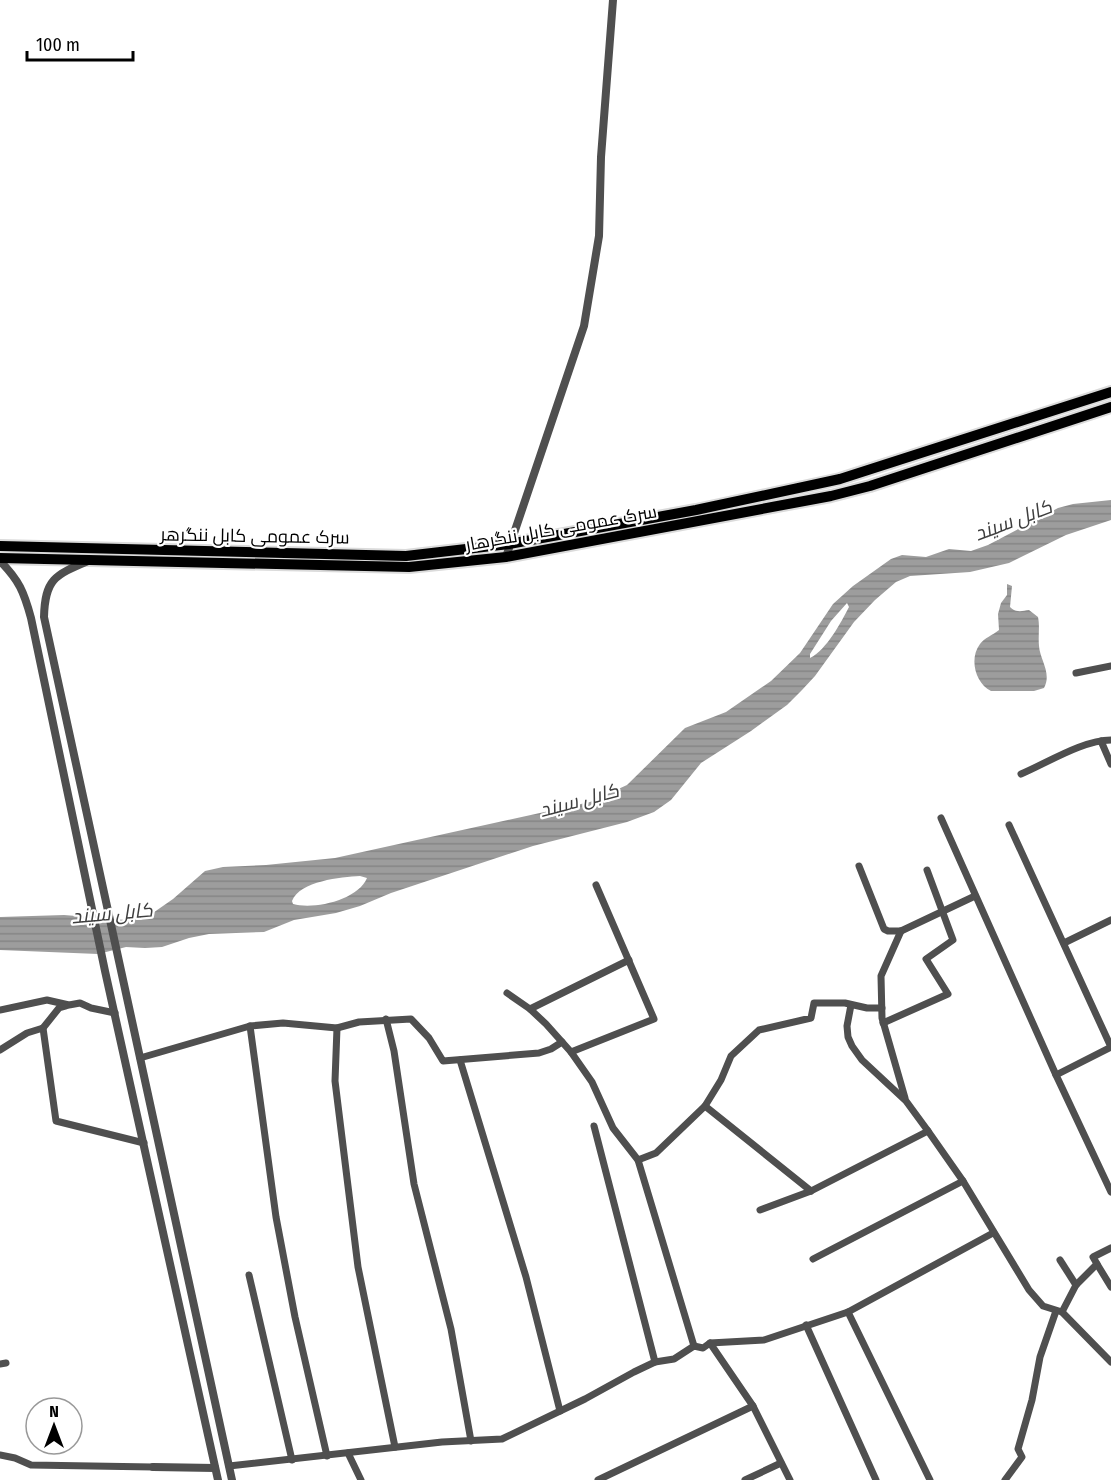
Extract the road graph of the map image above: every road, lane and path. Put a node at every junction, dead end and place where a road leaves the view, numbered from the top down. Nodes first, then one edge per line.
1 (612, 0) edge
2 (1111, 392) edge
3 (1067, 407) junction
4 (1111, 407) edge
5 (1072, 420) junction
6 (509, 544) junction
7 (0, 546) edge
8 (506, 557) junction
9 (0, 559) edge
10 (90, 560) junction
11 (1111, 666) edge
12 (1076, 673) dead end
13 (1111, 740) edge
14 (1101, 741) junction
15 (1111, 764) edge
16 (1021, 774) dead end
17 (941, 818) dead end
18 (1009, 825) dead end
19 (859, 866) dead end
20 (927, 870) dead end
21 (596, 885) dead end
22 (975, 896) junction
23 (942, 912) junction
24 (1111, 920) edge
25 (900, 931) junction
26 (1064, 944) junction
27 (629, 960) junction
28 (507, 993) dead end
29 (69, 1005) junction
30 (851, 1005) junction
31 (882, 1008) junction
32 (530, 1009) junction
33 (0, 1010) edge
34 (115, 1013) junction
35 (386, 1019) junction
36 (883, 1023) junction
37 (250, 1026) junction
38 (43, 1028) junction
39 (337, 1028) junction
40 (562, 1042) junction
41 (1111, 1047) edge
42 (0, 1050) edge
43 (571, 1052) junction
44 (140, 1058) junction
45 (460, 1060) junction
46 (1056, 1075) junction
47 (906, 1101) junction
48 (705, 1106) junction
49 (594, 1126) dead end
50 (928, 1131) junction
51 (144, 1143) junction
52 (638, 1160) junction
53 (963, 1181) junction
54 (811, 1191) junction
55 (1111, 1192) edge
56 (171, 1202) junction
57 (158, 1205) junction
58 (760, 1210) dead end
59 (993, 1233) junction
60 (1111, 1248) edge
61 (813, 1258) dead end
62 (1060, 1260) dead end
63 (1097, 1264) junction
64 (249, 1275) dead end
65 (1076, 1285) junction
66 (1111, 1287) edge
67 (848, 1312) junction
68 (1059, 1312) junction
69 (806, 1325) junction
70 (710, 1343) junction
71 (694, 1346) junction
72 (655, 1362) junction
73 (1111, 1362) edge
74 (753, 1406) junction
75 (560, 1411) junction
76 (471, 1441) junction
77 (395, 1447) junction
78 (348, 1454) junction
79 (0, 1455) edge
80 (327, 1456) junction
81 (292, 1460) junction
82 (781, 1463) junction
83 (229, 1466) junction
84 (153, 1467) joint
85 (215, 1468) junction
86 (218, 1480) edge
87 (232, 1480) edge
88 (360, 1480) edge
89 (598, 1480) edge
90 (745, 1480) edge
91 (790, 1480) edge
92 (876, 1480) edge
93 (930, 1480) edge
94 (1007, 1480) edge

1 - 6 street
2 - 3 highway, سرک عمومی کابل ننگرهار
3 - 5 highway
3 - 6 highway, سرک عمومی کابل ننگرهار
4 - 5 highway, سرک عمومی کابل ننگرهار
5 - 8 highway, سرک عمومی کابل ننگرهار
6 - 7 highway, سرک عمومی کابل ننگرهر
6 - 8 street
8 - 10 highway, سرک عمومی کابل ننگرهار
9 - 10 highway, سرک عمومی کابل ننگرهار
9 - 34 street
10 - 44 street
11 - 12 street
13 - 14 street
14 - 15 street
14 - 16 street
17 - 22 street
18 - 26 street
19 - 25 street
20 - 23 street
21 - 27 street
22 - 23 street
22 - 46 street
23 - 25 street
23 - 36 street
24 - 26 street
25 - 31 street
26 - 41 street
27 - 32 street
27 - 43 street
28 - 32 street
29 - 33 street
29 - 34 street
29 - 38 street
30 - 31 street
30 - 47 street
30 - 48 street
31 - 36 street
32 - 40 street
34 - 51 street
35 - 39 street
35 - 45 street
35 - 76 street
36 - 47 street
37 - 39 street
37 - 44 street
37 - 80 street
38 - 42 street
38 - 51 street
39 - 77 street
40 - 43 street
40 - 45 street
41 - 46 street
43 - 52 street
44 - 56 street
45 - 75 street
46 - 55 street
47 - 50 street
48 - 52 street
48 - 54 street
49 - 72 street
50 - 53 street
50 - 54 street
51 - 57 street
52 - 71 street
53 - 59 street
53 - 61 street
54 - 58 street
56 - 57 street
56 - 83 street
57 - 85 street
59 - 67 street
59 - 68 street
60 - 63 street
62 - 65 street
63 - 65 street
63 - 66 street
64 - 81 street
65 - 68 street
67 - 69 street
67 - 93 street
68 - 73 street
68 - 94 street
69 - 70 street
69 - 92 street
70 - 71 street
70 - 74 street
71 - 72 street
72 - 75 street
74 - 82 street
74 - 89 street
75 - 76 street
76 - 77 street
77 - 78 street
78 - 80 street
78 - 88 street
79 - 84 street
80 - 81 street
81 - 83 street
82 - 90 street
82 - 91 street
83 - 87 street
84 - 85 street
85 - 86 street

